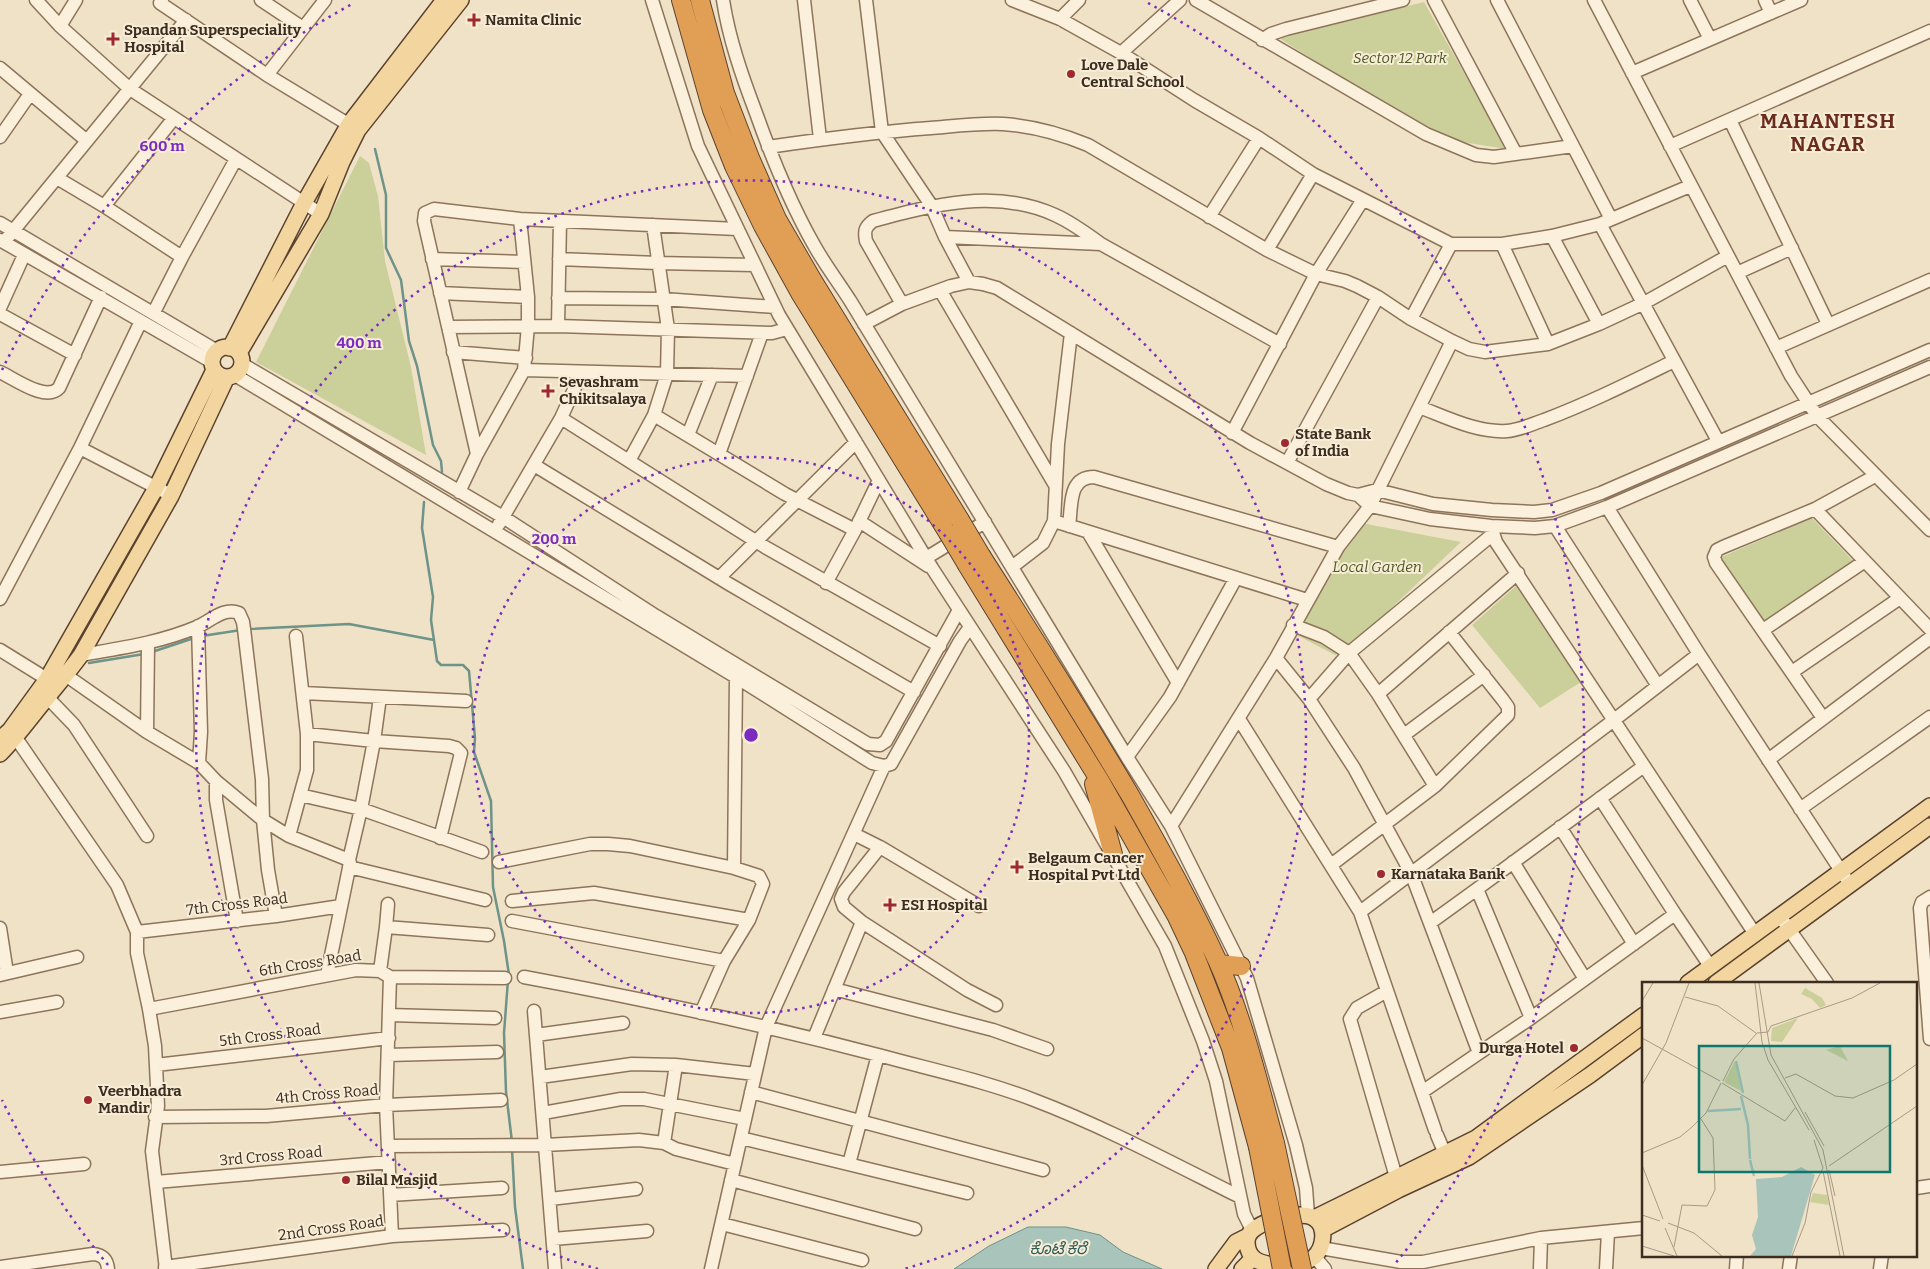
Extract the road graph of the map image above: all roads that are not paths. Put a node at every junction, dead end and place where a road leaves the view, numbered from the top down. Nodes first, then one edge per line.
1 (36, 0) edge
2 (76, 0) edge
3 (262, 0) edge
4 (325, 0) edge
5 (444, 0) edge
6 (462, 0) edge
7 (652, 0) edge
8 (681, 0) edge
9 (700, 0) edge
10 (723, 0) edge
11 (804, 0) edge
12 (866, 0) edge
13 (1012, 0) edge
14 (1079, 0) edge
15 (1180, 0) edge
16 (1196, 0) edge
17 (1403, 0) edge
18 (1434, 0) edge
19 (1497, 0) edge
20 (1594, 0) edge
21 (1690, 0) edge
22 (1765, 0) edge
23 (1801, 0) edge
24 (159, 1) edge
25 (1772, 13) junction
26 (1060, 19) junction
27 (186, 20) junction
28 (60, 26) junction
29 (303, 28) junction
30 (1930, 31) edge
31 (1710, 39) junction
32 (1262, 40) junction
33 (1122, 53) junction
34 (0, 68) edge
35 (1632, 73) junction
36 (268, 75) junction
37 (130, 89) junction
38 (30, 94) junction
39 (174, 118) junction
40 (1730, 120) junction
41 (354, 127) junction
42 (882, 132) junction
43 (0, 137) edge
44 (1259, 138) junction
45 (820, 139) junction
46 (87, 141) junction
47 (1573, 146) junction
48 (1670, 146) junction
49 (768, 147) junction
50 (1516, 154) junction
51 (236, 159) junction
52 (1312, 174) junction
53 (57, 178) junction
54 (1690, 186) junction
55 (1362, 201) junction
56 (304, 203) junction
57 (932, 205) junction
58 (104, 206) junction
59 (321, 214) junction
60 (1209, 217) junction
61 (520, 219) junction
62 (560, 221) junction
63 (1605, 222) junction
64 (0, 223) edge
65 (653, 225) junction
66 (737, 229) junction
67 (14, 231) junction
68 (1552, 236) junction
69 (945, 237) junction
70 (2, 241) edge
71 (1100, 244) junction
72 (1450, 244) junction
73 (1502, 244) junction
74 (1792, 248) junction
75 (1267, 250) junction
76 (24, 255) junction
77 (1728, 256) junction
78 (182, 257) junction
79 (432, 259) junction
80 (559, 259) junction
81 (524, 262) junction
82 (657, 264) junction
83 (754, 264) junction
84 (1737, 273) junction
85 (1316, 274) junction
86 (1930, 280) edge
87 (969, 282) junction
88 (940, 290) junction
89 (440, 294) junction
90 (101, 297) junction
91 (528, 297) junction
92 (1378, 297) junction
93 (558, 298) junction
94 (663, 298) junction
95 (1644, 303) junction
96 (902, 304) junction
97 (775, 307) junction
98 (0, 308) edge
99 (154, 312) junction
100 (0, 314) edge
101 (1411, 319) junction
102 (141, 321) junction
103 (864, 324) junction
104 (1599, 324) junction
105 (1828, 324) junction
106 (528, 326) junction
107 (558, 326) junction
108 (448, 327) junction
109 (668, 329) junction
110 (787, 329) junction
111 (762, 333) junction
112 (1071, 333) junction
113 (1452, 341) junction
114 (1280, 344) junction
115 (1548, 344) junction
116 (1776, 348) junction
117 (1930, 350) edge
118 (453, 352) junction
119 (75, 355) junction
120 (1674, 361) junction
121 (227, 363) junction
122 (525, 364) junction
123 (1930, 367) edge
124 (0, 372) edge
125 (582, 372) junction
126 (667, 374) junction
127 (712, 375) junction
128 (747, 376) junction
129 (1808, 402) junction
130 (1418, 406) junction
131 (654, 415) junction
132 (1816, 416) junction
133 (561, 418) junction
134 (1232, 433) junction
135 (688, 435) junction
136 (1718, 441) junction
137 (856, 442) junction
138 (80, 448) junction
139 (477, 454) junction
140 (719, 454) junction
141 (629, 461) junction
142 (1287, 464) junction
143 (534, 465) junction
144 (1875, 476) junction
145 (439, 479) junction
146 (879, 480) junction
147 (1055, 485) junction
148 (156, 488) junction
149 (1377, 490) junction
150 (431, 492) junction
151 (459, 492) junction
152 (1358, 495) junction
153 (171, 496) junction
154 (796, 500) junction
155 (1370, 506) junction
156 (1607, 507) junction
157 (1815, 509) junction
158 (502, 517) junction
159 (1054, 521) junction
160 (985, 522) junction
161 (857, 526) junction
162 (1068, 526) junction
163 (1556, 526) junction
164 (1492, 530) junction
165 (1930, 530) edge
166 (495, 531) junction
167 (1088, 532) junction
168 (756, 541) junction
169 (1338, 547) junction
170 (974, 561) junction
171 (1865, 561) junction
172 (929, 563) junction
173 (1012, 567) junction
174 (1518, 573) junction
175 (719, 578) junction
176 (1236, 578) junction
177 (826, 583) junction
178 (1900, 598) junction
179 (0, 599) edge
180 (1307, 600) junction
181 (959, 610) junction
182 (1293, 625) junction
183 (198, 626) junction
184 (970, 627) junction
185 (1930, 629) edge
186 (1763, 630) junction
187 (1450, 632) junction
188 (296, 636) dead end
189 (1930, 638) edge
190 (148, 644) junction
191 (940, 646) junction
192 (0, 650) edge
193 (1349, 653) junction
194 (1699, 654) junction
195 (81, 655) junction
196 (1276, 658) junction
197 (1792, 672) junction
198 (1484, 675) junction
199 (736, 677) junction
200 (57, 680) junction
201 (1178, 683) junction
202 (1658, 686) junction
203 (914, 692) junction
204 (303, 693) junction
205 (1378, 694) junction
206 (48, 697) junction
207 (380, 697) junction
208 (1309, 700) junction
209 (466, 701) dead end
210 (1930, 717) edge
211 (1823, 718) junction
212 (1239, 719) junction
213 (1614, 720) junction
214 (147, 732) junction
215 (307, 734) junction
216 (1404, 735) junction
217 (16, 738) junction
218 (0, 739) edge
219 (374, 741) junction
220 (0, 754) edge
221 (1127, 757) junction
222 (1768, 760) junction
223 (1087, 762) junction
224 (199, 763) junction
225 (884, 766) junction
226 (1644, 766) junction
227 (216, 781) junction
228 (1435, 786) junction
229 (300, 794) junction
230 (1600, 798) junction
231 (1930, 806) edge
232 (361, 809) junction
233 (1800, 809) junction
234 (263, 820) junction
235 (1385, 823) junction
236 (1171, 826) junction
237 (1930, 826) edge
238 (1560, 827) junction
239 (854, 834) junction
240 (147, 836) dead end
241 (289, 836) junction
242 (440, 838) junction
243 (880, 847) junction
244 (482, 852) dead end
245 (1113, 854) junction
246 (499, 862) dead end
247 (1513, 862) junction
248 (349, 864) junction
249 (1331, 865) junction
250 (734, 868) junction
251 (1841, 871) junction
252 (1411, 873) junction
253 (1850, 885) junction
254 (1477, 889) junction
255 (1930, 897) edge
256 (484, 900) dead end
257 (512, 901) dead end
258 (388, 904) dead end
259 (341, 906) junction
260 (979, 906) dead end
261 (1360, 912) junction
262 (1675, 914) junction
263 (276, 916) junction
264 (1779, 916) junction
265 (749, 920) junction
266 (237, 921) junction
267 (512, 921) dead end
268 (862, 922) junction
269 (1430, 923) junction
270 (386, 927) junction
271 (0, 928) edge
272 (1789, 929) junction
273 (137, 932) junction
274 (1754, 934) junction
275 (488, 935) dead end
276 (1634, 944) junction
277 (1927, 956) edge
278 (77, 957) dead end
279 (724, 961) junction
280 (1219, 964) junction
281 (1241, 966) junction
282 (1710, 966) junction
283 (3, 974) edge
284 (385, 974) junction
285 (327, 975) junction
286 (524, 977) dead end
287 (505, 978) dead end
288 (1585, 979) junction
289 (1689, 982) edge
290 (1717, 982) edge
291 (1826, 982) edge
292 (834, 990) junction
293 (1387, 991) junction
294 (1928, 998) edge
295 (57, 1002) dead end
296 (996, 1005) dead end
297 (149, 1009) junction
298 (534, 1011) dead end
299 (0, 1012) edge
300 (701, 1013) junction
301 (389, 1015) junction
302 (1642, 1017) edge
303 (495, 1018) dead end
304 (1531, 1018) junction
305 (622, 1023) dead end
306 (766, 1027) junction
307 (536, 1035) junction
308 (1642, 1037) edge
309 (389, 1038) junction
310 (814, 1038) junction
311 (1930, 1039) edge
312 (1047, 1049) dead end
313 (497, 1052) dead end
314 (1480, 1053) junction
315 (388, 1055) junction
316 (878, 1055) junction
317 (156, 1065) junction
318 (676, 1065) junction
319 (755, 1074) junction
320 (540, 1077) junction
321 (751, 1092) junction
322 (1422, 1092) junction
323 (501, 1100) dead end
324 (386, 1105) junction
325 (670, 1106) junction
326 (542, 1113) junction
327 (1519, 1116) junction
328 (155, 1117) junction
329 (745, 1119) junction
330 (861, 1121) junction
331 (741, 1138) junction
332 (664, 1143) junction
333 (545, 1145) junction
334 (388, 1146) junction
335 (1448, 1160) junction
336 (389, 1162) junction
337 (84, 1164) dead end
338 (735, 1164) junction
339 (849, 1164) junction
340 (1043, 1170) dead end
341 (0, 1172) edge
342 (1396, 1177) junction
343 (731, 1180) junction
344 (156, 1182) junction
345 (502, 1188) dead end
346 (636, 1189) dead end
347 (966, 1193) dead end
348 (390, 1195) junction
349 (1240, 1196) junction
350 (550, 1199) junction
351 (1315, 1221) junction
352 (722, 1224) junction
353 (1642, 1228) edge
354 (915, 1229) dead end
355 (503, 1230) dead end
356 (647, 1231) dead end
357 (1608, 1232) junction
358 (1250, 1233) junction
359 (392, 1236) junction
360 (1541, 1238) junction
361 (553, 1239) junction
362 (1318, 1252) junction
363 (1738, 1256) edge
364 (1791, 1256) edge
365 (1882, 1256) edge
366 (862, 1260) dead end
367 (1252, 1264) edge
368 (0, 1267) edge
369 (165, 1268) edge
370 (108, 1269) edge
371 (555, 1269) edge
372 (711, 1269) edge
373 (1216, 1269) edge
374 (1282, 1269) edge
375 (1302, 1269) edge
376 (1325, 1269) edge
377 (1540, 1269) edge
378 (1606, 1269) edge
379 (1736, 1269) edge
380 (1789, 1269) edge
381 (1880, 1269) edge

1 - 28 street
2 - 28 street
3 - 29 street
4 - 29 street
5 - 41 main road
6 - 41 main road
7 - 66 street
8 - 170 highway, bridge
9 - 170 highway, bridge
10 - 49 street
11 - 45 street
12 - 42 street
13 - 26 street
14 - 26 street
15 - 33 street
16 - 32 street
17 - 32 street
18 - 50 street
19 - 47 street
20 - 35 street
21 - 31 street
22 - 25 street
23 - 25 street
24 - 27 street
25 - 31 street
26 - 33 street
27 - 36 street
27 - 37 street
28 - 37 street
29 - 36 street
30 - 40 street
31 - 35 street
32 - 50 street
33 - 44 street
34 - 38 street
35 - 48 street
36 - 41 street
37 - 39 street
37 - 46 street
38 - 43 street
38 - 46 street
39 - 51 street
39 - 58 street
40 - 48 street
40 - 74 street
41 - 56 main road
41 - 59 main road
42 - 45 street
42 - 57 street
42 - 60 street
44 - 52 street
44 - 60 street
45 - 49 street
46 - 53 street
47 - 50 street
47 - 63 street
48 - 54 street
49 - 103 street
51 - 56 street
51 - 78 street
52 - 55 street
52 - 75 street
53 - 58 street
53 - 67 street
54 - 63 street
54 - 77 street
55 - 72 street
55 - 85 street
56 - 59 street
56 - 121 main road
57 - 69 street
57 - 71 street
57 - 96 street
58 - 78 street
59 - 121 main road
60 - 75 street
61 - 62 street
61 - 79 street
61 - 81 street
62 - 65 street
62 - 80 street
63 - 68 street
63 - 95 street
64 - 67 street
65 - 66 street
65 - 82 street
66 - 83 street
67 - 70 street
67 - 99 street
68 - 73 street
68 - 104 street
69 - 71 street
69 - 87 street
70 - 76 street
71 - 114 street
72 - 73 street
72 - 101 street
73 - 115 street
74 - 84 street
74 - 105 street
75 - 85 street
76 - 90 street
76 - 98 street
77 - 84 street
77 - 95 street
78 - 99 street
79 - 81 street
79 - 89 street
80 - 82 street
80 - 93 street
81 - 91 street
82 - 83 street
82 - 94 street
83 - 97 street
84 - 116 street
85 - 92 street
85 - 114 street
86 - 105 street
87 - 88 street
87 - 112 street
88 - 96 street
88 - 147 street
89 - 91 street
89 - 108 street
90 - 102 street
90 - 119 street
91 - 106 street
92 - 101 street
92 - 142 street
93 - 94 street
93 - 107 street
94 - 97 street
94 - 109 street
95 - 104 street
95 - 120 street
96 - 103 street
97 - 110 street
99 - 121 street
100 - 119 street
101 - 113 street
102 - 121 street
102 - 138 street
103 - 160 street
104 - 115 street
105 - 116 street
106 - 107 street
106 - 108 street
106 - 122 street
107 - 109 street
108 - 118 street
109 - 111 street
109 - 126 street
110 - 111 street
110 - 137 street
111 - 128 street
112 - 134 street
112 - 147 street
113 - 115 street
113 - 130 street
114 - 134 street
116 - 129 street
117 - 129 street
118 - 122 street
118 - 139 street
119 - 124 street
120 - 130 street
120 - 136 street
121 - 145 street
121 - 148 main road
121 - 150 street
121 - 153 main road
122 - 125 street
122 - 139 street
123 - 132 street
125 - 126 street
125 - 133 street
126 - 127 street
126 - 131 street
127 - 128 street
127 - 135 street
128 - 140 street
129 - 132 street
129 - 136 street
130 - 149 street
131 - 135 street
131 - 141 street
132 - 144 street
132 - 156 street
133 - 141 street
133 - 143 street
134 - 142 street
135 - 140 street
136 - 149 street
137 - 146 street
137 - 154 street
138 - 148 street
138 - 179 street
139 - 151 street
140 - 154 street
141 - 168 street
142 - 152 street
143 - 158 street
143 - 175 street
144 - 157 street
144 - 165 street
145 - 150 street
145 - 151 street
146 - 161 street
146 - 172 street
147 - 159 street
148 - 153 street
148 - 200 main road
149 - 152 street
149 - 155 street
150 - 166 street
151 - 158 street
152 - 155 street
153 - 195 main road
154 - 161 street
154 - 168 street
155 - 164 street
155 - 169 street
156 - 163 street
156 - 194 street
157 - 171 street
157 - 186 street
158 - 166 street
158 - 203 street
159 - 162 street
159 - 173 street
160 - 172 street
160 - 173 street
161 - 172 street
161 - 177 street
162 - 167 street
162 - 169 street
163 - 164 street
163 - 202 street
164 - 174 street
164 - 193 street
166 - 199 street
167 - 176 street
167 - 201 street
168 - 175 street
168 - 177 street
169 - 180 street
170 - 223 highway
170 - 280 highway
171 - 178 street
171 - 186 street
172 - 181 street
173 - 221 street
174 - 187 street
174 - 213 street
175 - 203 street
176 - 180 street
176 - 201 street
177 - 191 street
178 - 185 street
178 - 197 street
180 - 182 street
181 - 184 street
181 - 191 street
182 - 193 street
182 - 196 street
183 - 190 street
183 - 224 street
183 - 234 street
184 - 225 street
184 - 245 street
186 - 197 street
187 - 198 street
187 - 205 street
188 - 204 street
189 - 211 street
190 - 195 street
190 - 214 street
191 - 203 street
192 - 200 street
193 - 205 street
193 - 208 street
194 - 202 street
194 - 222 street
195 - 200 main road
196 - 208 street
196 - 212 street
197 - 211 street
198 - 216 street
198 - 228 street
199 - 225 street
199 - 250 street
200 - 206 main road
200 - 214 street
200 - 218 main road
201 - 221 street
202 - 213 street
204 - 207 street
204 - 215 street
205 - 216 street
206 - 217 main road
206 - 240 street
207 - 209 street
207 - 219 street
208 - 235 street
210 - 233 street
211 - 222 street
212 - 236 street
212 - 249 street
213 - 226 street
213 - 252 street
214 - 224 street
215 - 219 street
215 - 229 street
216 - 228 street
217 - 220 main road
217 - 273 street
219 - 232 street
219 - 242 street
221 - 236 street
222 - 233 street
223 - 245 highway
223 - 374 highway, bridge
224 - 227 street
225 - 239 street
226 - 230 street
226 - 274 street
227 - 234 street
227 - 266 street
228 - 235 street
229 - 232 street
229 - 241 street
230 - 238 street
230 - 262 street
231 - 251 main road
232 - 242 street
232 - 248 street
233 - 251 street
234 - 241 street
234 - 263 street
235 - 249 street
235 - 252 street
236 - 281 street
237 - 253 main road
238 - 247 street
238 - 276 street
239 - 243 street
239 - 306 street
241 - 248 street
242 - 244 street
243 - 260 street
243 - 268 street
245 - 349 street
246 - 250 street
247 - 254 street
247 - 288 street
248 - 256 street
248 - 259 street
249 - 261 street
250 - 265 street
251 - 253 street
251 - 264 main road
252 - 261 street
252 - 269 street
253 - 272 main road
254 - 269 street
254 - 304 street
255 - 277 street
257 - 265 street
258 - 270 street
259 - 263 street, 7th Cross Road
259 - 285 street
261 - 293 street
262 - 276 street
262 - 282 street
263 - 266 street, 7th Cross Road
264 - 272 street
264 - 274 main road
265 - 279 street
266 - 273 street, 7th Cross Road
267 - 279 street
268 - 292 street
268 - 296 street
269 - 314 street
270 - 275 street
270 - 284 street
271 - 283 street
272 - 290 main road
272 - 291 street
273 - 297 street
274 - 282 main road
276 - 288 street
277 - 294 street
278 - 283 street
279 - 300 street
280 - 281 highway
280 - 375 highway, bridge
281 - 351 street
282 - 289 main road
284 - 285 street, 6th Cross Road
284 - 287 street, 6th Cross Road
284 - 301 street
285 - 297 street, 6th Cross Road
286 - 300 street
288 - 304 street
292 - 310 street
292 - 312 street
293 - 322 street
293 - 342 street
294 - 311 street
295 - 299 street
297 - 317 street
298 - 307 street
300 - 306 street
301 - 303 street
301 - 309 street
302 - 327 main road
304 - 314 street
305 - 307 street
306 - 310 street
306 - 319 street
307 - 320 street
308 - 327 main road
309 - 315 street
309 - 317 street, 5th Cross Road
310 - 316 street
313 - 315 street
314 - 322 street
315 - 324 street
316 - 330 street
316 - 349 street
317 - 328 street
318 - 319 street
318 - 320 street
318 - 325 street
319 - 321 street
320 - 326 street
321 - 329 street
321 - 330 street
322 - 335 street
323 - 324 street, 4th Cross Road
324 - 328 street, 4th Cross Road
324 - 334 street
325 - 326 street
325 - 329 street
325 - 332 street
326 - 333 street
327 - 335 main road
328 - 344 street
329 - 331 street
330 - 339 street
330 - 340 street
331 - 338 street
331 - 339 street
332 - 333 street
332 - 338 street
333 - 334 street
333 - 350 street
334 - 336 street
335 - 342 main road
335 - 351 main road
336 - 344 street, 3rd Cross Road
336 - 348 street
337 - 341 street
338 - 343 street
339 - 347 street
342 - 351 main road
343 - 352 street
343 - 354 street
344 - 369 street
345 - 348 street
346 - 350 street
348 - 359 street
349 - 358 street
350 - 361 street
351 - 358 main road
351 - 362 main road
352 - 366 street
352 - 372 street
353 - 357 street
355 - 359 street, 2nd Cross Road
356 - 361 street
357 - 360 street
357 - 378 street
358 - 367 main road
358 - 373 main road
359 - 369 street, 2nd Cross Road
360 - 362 street
360 - 377 street
361 - 371 street
362 - 367 main road
362 - 376 street
363 - 379 street
364 - 380 street
365 - 381 street
368 - 370 street

